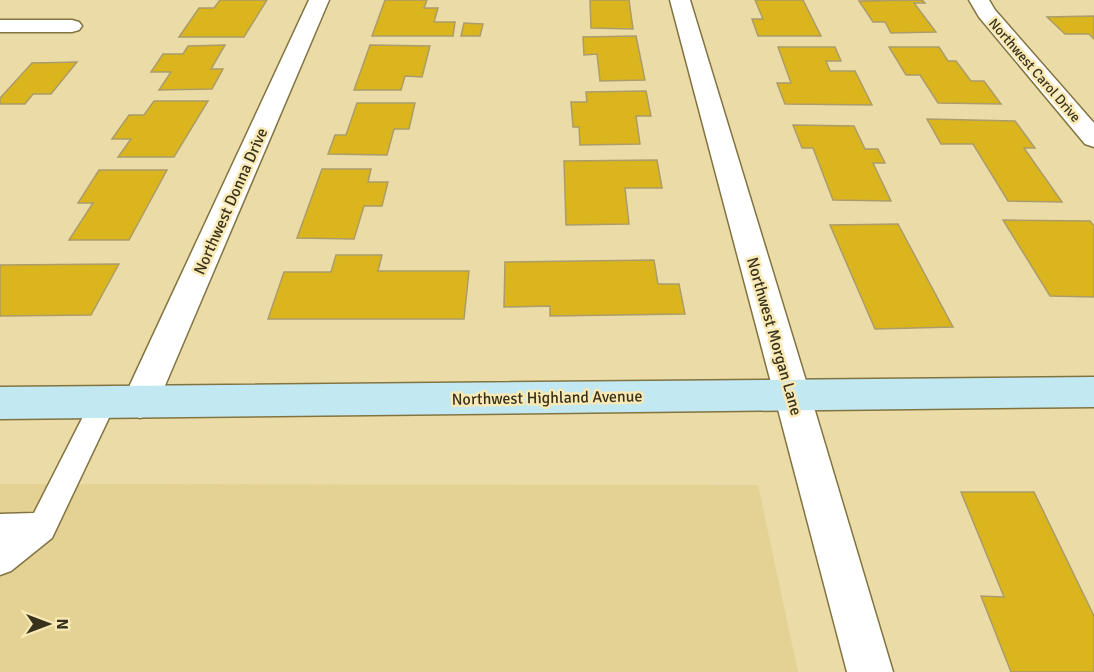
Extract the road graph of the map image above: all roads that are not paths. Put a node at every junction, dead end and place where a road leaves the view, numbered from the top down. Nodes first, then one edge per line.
1 (319, 0) edge
2 (680, 0) edge
3 (979, 0) edge
4 (0, 26) edge
5 (72, 26) dead end
6 (1094, 139) edge
7 (1094, 392) edge
8 (792, 394) junction
9 (140, 402) junction
10 (103, 403) junction
11 (0, 404) edge
12 (42, 528) junction
13 (0, 529) edge
14 (0, 560) edge
15 (870, 672) edge

1 - 9 street, Northwest Donna Drive
2 - 8 street, Northwest Morgan Lane
3 - 6 street, Northwest Carol Drive
4 - 5 street
7 - 8 main road, Northwest Highland Avenue
8 - 9 main road, Northwest Highland Avenue
8 - 15 street, Northwest Morgan Lane
9 - 10 main road, Northwest Highland Avenue
10 - 11 main road, Northwest Highland Avenue
10 - 12 lane
12 - 13 lane
12 - 14 lane

